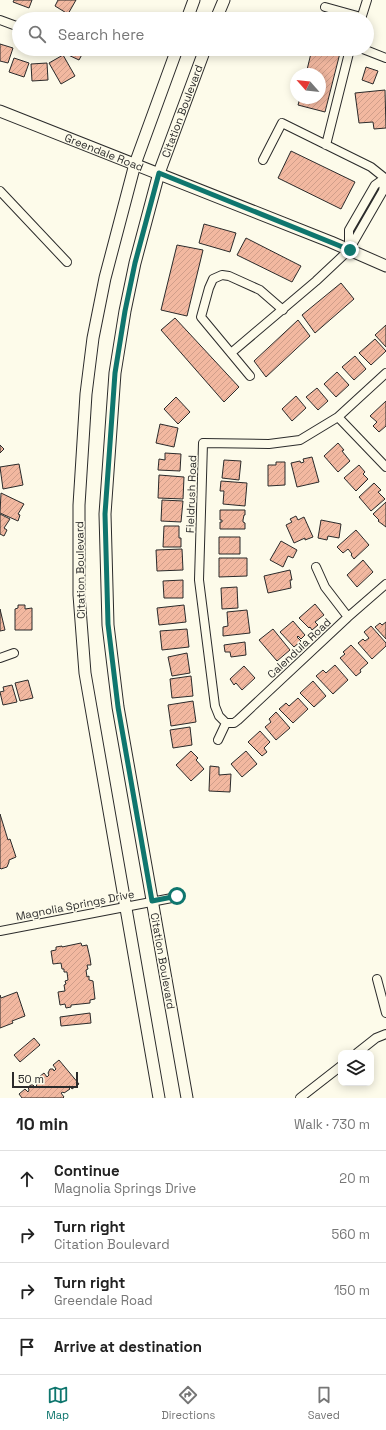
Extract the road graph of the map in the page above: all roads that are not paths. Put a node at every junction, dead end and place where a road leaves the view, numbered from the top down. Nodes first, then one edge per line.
1 (194, 0) edge
2 (224, 0) edge
3 (367, 0) edge
4 (325, 7) dead end
5 (190, 12) edge
6 (219, 12) edge
7 (341, 12) edge
8 (363, 12) edge
9 (0, 20) edge
10 (12, 24) edge
11 (374, 53) edge
12 (174, 56) edge
13 (202, 56) edge
14 (348, 56) edge
15 (386, 58) edge
16 (0, 111) edge
17 (326, 145) junction
18 (263, 160) dead end
19 (135, 164) junction
20 (159, 173) junction
21 (386, 178) edge
22 (0, 191) edge
23 (350, 250) junction
24 (67, 262) dead end
25 (386, 266) edge
26 (282, 310) junction
27 (231, 354) junction
28 (386, 373) edge
29 (250, 376) dead end
30 (338, 417) junction
31 (386, 467) edge
32 (316, 567) dead end
33 (386, 584) edge
34 (348, 618) junction
35 (14, 653) dead end
36 (0, 658) edge
37 (226, 723) junction
38 (218, 740) dead end
39 (177, 896) dead end
40 (152, 901) junction
41 (125, 907) junction
42 (0, 931) edge
43 (376, 979) dead end
44 (386, 1013) edge
45 (386, 1034) edge
46 (361, 1050) edge
47 (338, 1068) edge
48 (159, 1098) edge
49 (187, 1098) edge
50 (300, 1098) edge

1 - 5 main road
2 - 6 main road
3 - 8 street
4 - 7 street
9 - 10 street
11 - 15 street
12 - 19 main road, Citation Boulevard
13 - 20 main road, Citation Boulevard
14 - 17 street
16 - 19 main road, Greendale Road
17 - 18 street
17 - 21 street
19 - 20 main road, Greendale Road
19 - 41 main road, Citation Boulevard
20 - 23 main road, Greendale Road
20 - 40 main road, Citation Boulevard
21 - 23 street
22 - 24 street
23 - 25 main road, Greendale Road
23 - 26 street
26 - 27 street
26 - 27 street
27 - 29 street
28 - 30 street, Fieldrush Road
30 - 31 street
30 - 37 street, Fieldrush Road
32 - 34 street
33 - 34 street, Calendula Road
34 - 37 street, Calendula Road
35 - 36 street
37 - 38 street
39 - 40 street, Magnolia Springs Drive
40 - 41 street, Magnolia Springs Drive
40 - 49 main road, Citation Boulevard
41 - 42 street, Magnolia Springs Drive
41 - 48 main road, Citation Boulevard
43 - 44 street
45 - 46 street
47 - 50 street

